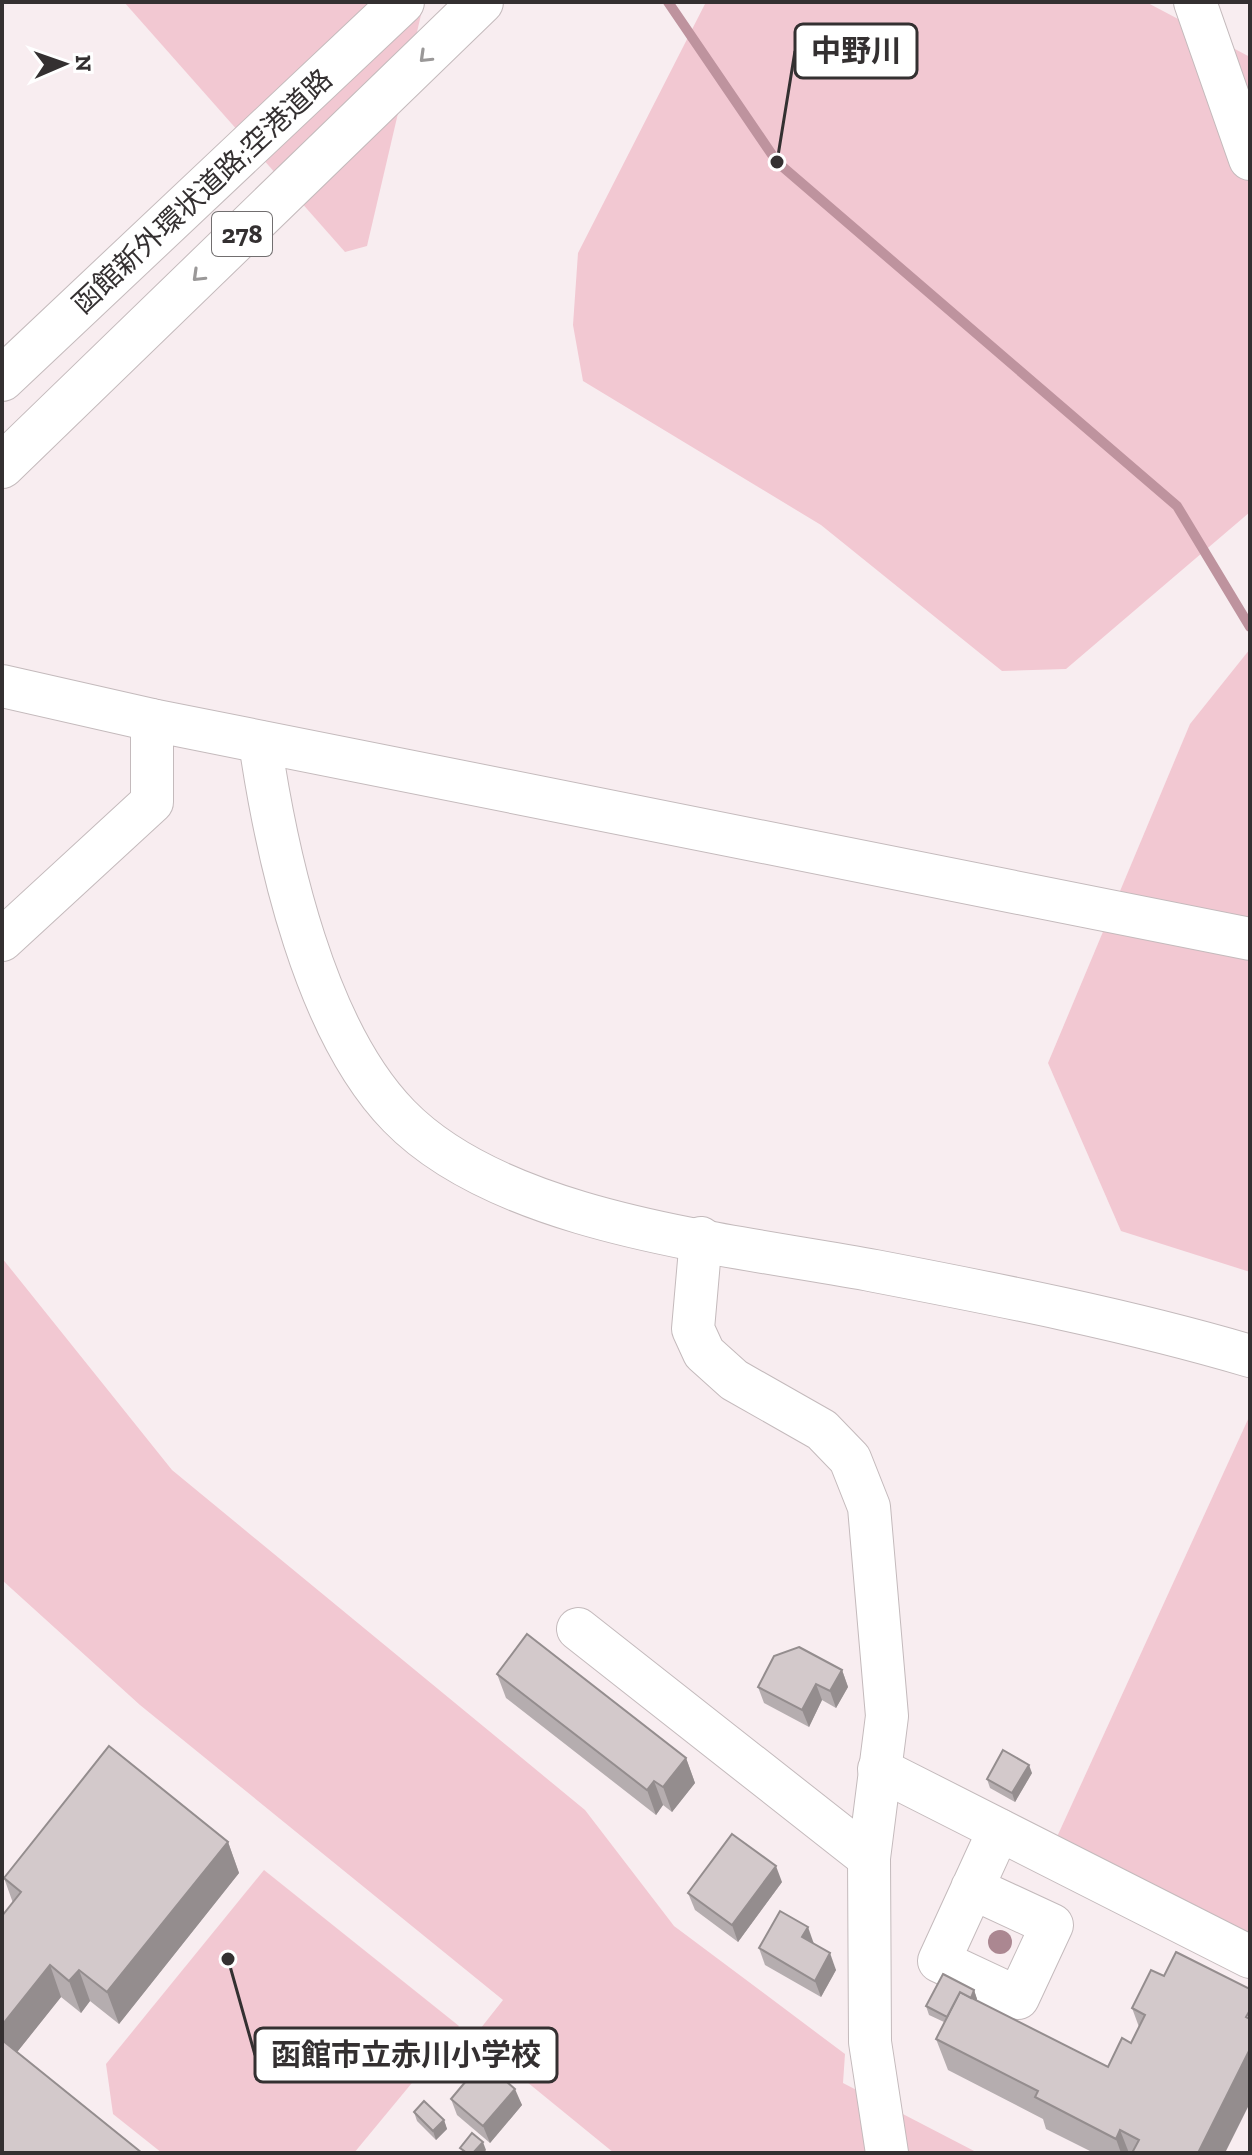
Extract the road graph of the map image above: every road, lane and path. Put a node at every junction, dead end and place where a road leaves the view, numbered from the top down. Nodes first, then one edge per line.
1 (402, 2) edge
2 (481, 2) edge
3 (1195, 2) edge
4 (1250, 159) edge
5 (2, 379) edge
6 (2, 466) edge
7 (2, 686) edge
8 (152, 720) junction
9 (260, 742) junction
10 (1250, 939) edge
11 (2, 940) edge
12 (701, 1238) junction
13 (1250, 1356) edge
14 (578, 1629) dead end
15 (879, 1769) junction
16 (999, 1830) junction
17 (869, 1858) junction
18 (972, 1888) dead end
19 (1250, 1957) edge
20 (887, 2153) edge

1 - 5 highway, 函館新外環状道路;空港道路 / 278
2 -> 6 highway, 函館新外環状道路;空港道路 / 278
3 - 4 street
7 - 8 street
8 - 9 street
8 - 11 street
9 - 10 street
9 - 12 street
12 - 13 street
12 - 15 street
14 - 17 street
15 - 16 street
15 - 17 street
16 - 18 street
16 - 19 street
17 - 20 street

